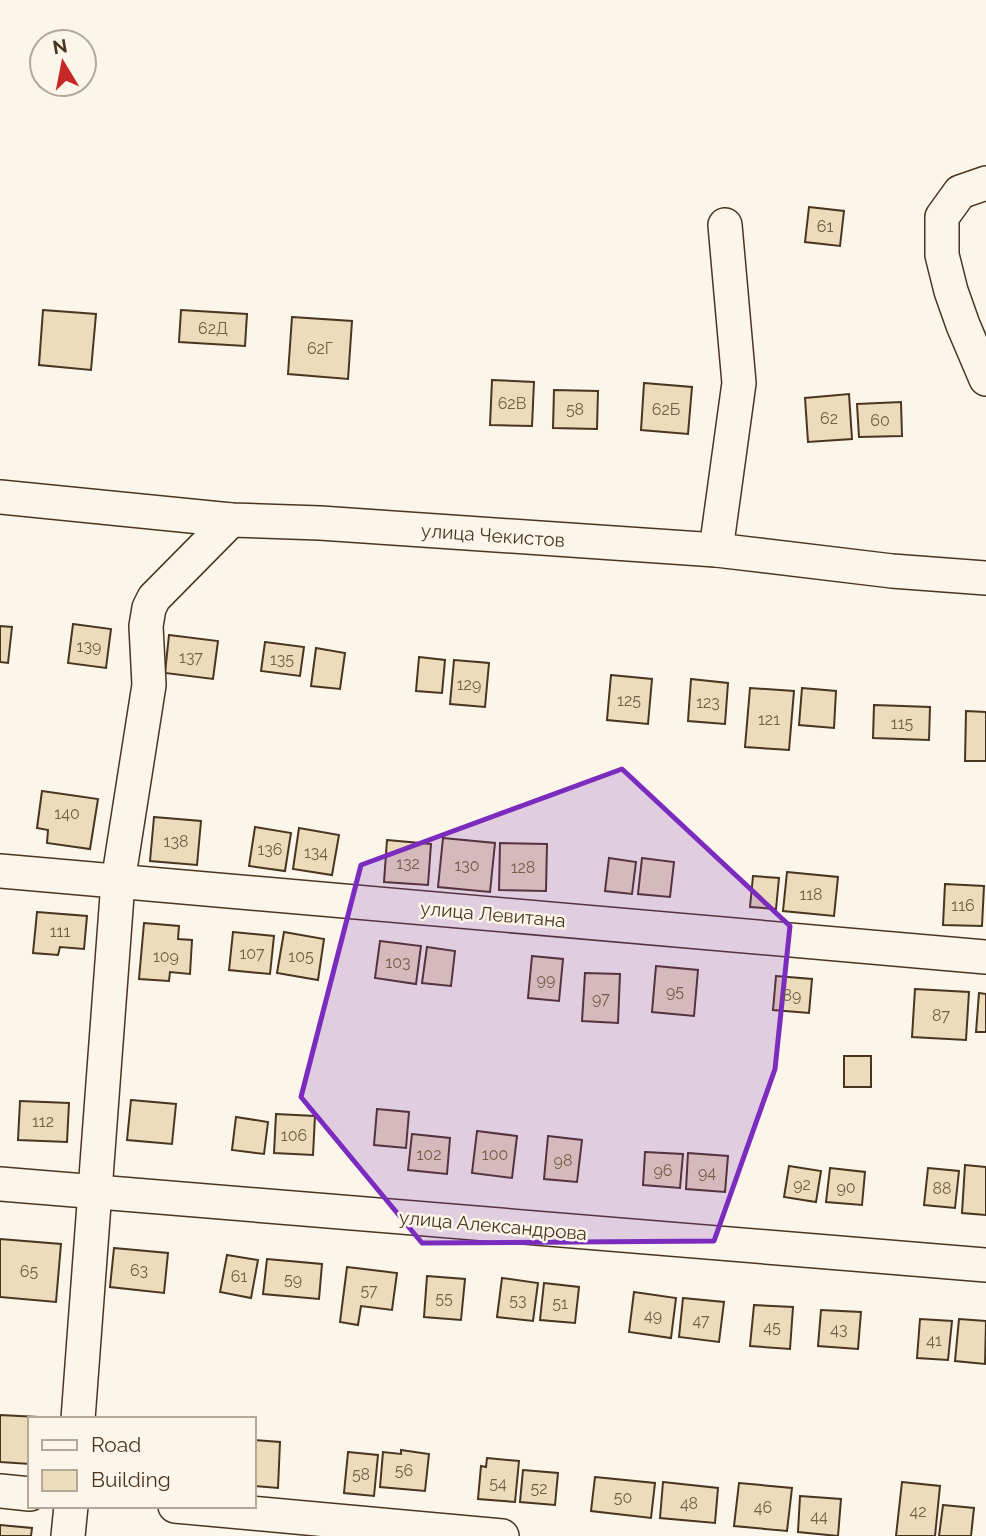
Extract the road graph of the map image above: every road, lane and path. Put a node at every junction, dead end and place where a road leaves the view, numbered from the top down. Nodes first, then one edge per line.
1 (973, 187) edge
2 (724, 225) dead end
3 (986, 379) edge
4 (0, 497) edge
5 (231, 520) junction
6 (716, 550) junction
7 (986, 579) edge
8 (0, 871) edge
9 (118, 882) junction
10 (986, 957) edge
11 (0, 1184) edge
12 (95, 1192) junction
13 (986, 1265) edge
14 (78, 1417) edge
15 (0, 1491) edge
16 (28, 1494) edge
17 (71, 1508) edge
18 (198, 1508) edge
19 (68, 1536) edge
20 (502, 1536) edge

1 - 3 street
2 - 6 street
4 - 5 street, улица Чекистов
5 - 6 street, улица Чекистов
5 - 9 street
6 - 7 street, улица Чекистов
8 - 9 street, улица Левитана
9 - 10 street, улица Левитана
9 - 12 street
11 - 12 street, улица Александрова
12 - 13 street, улица Александрова
12 - 14 street
15 - 16 street
17 - 19 street
18 - 20 street

